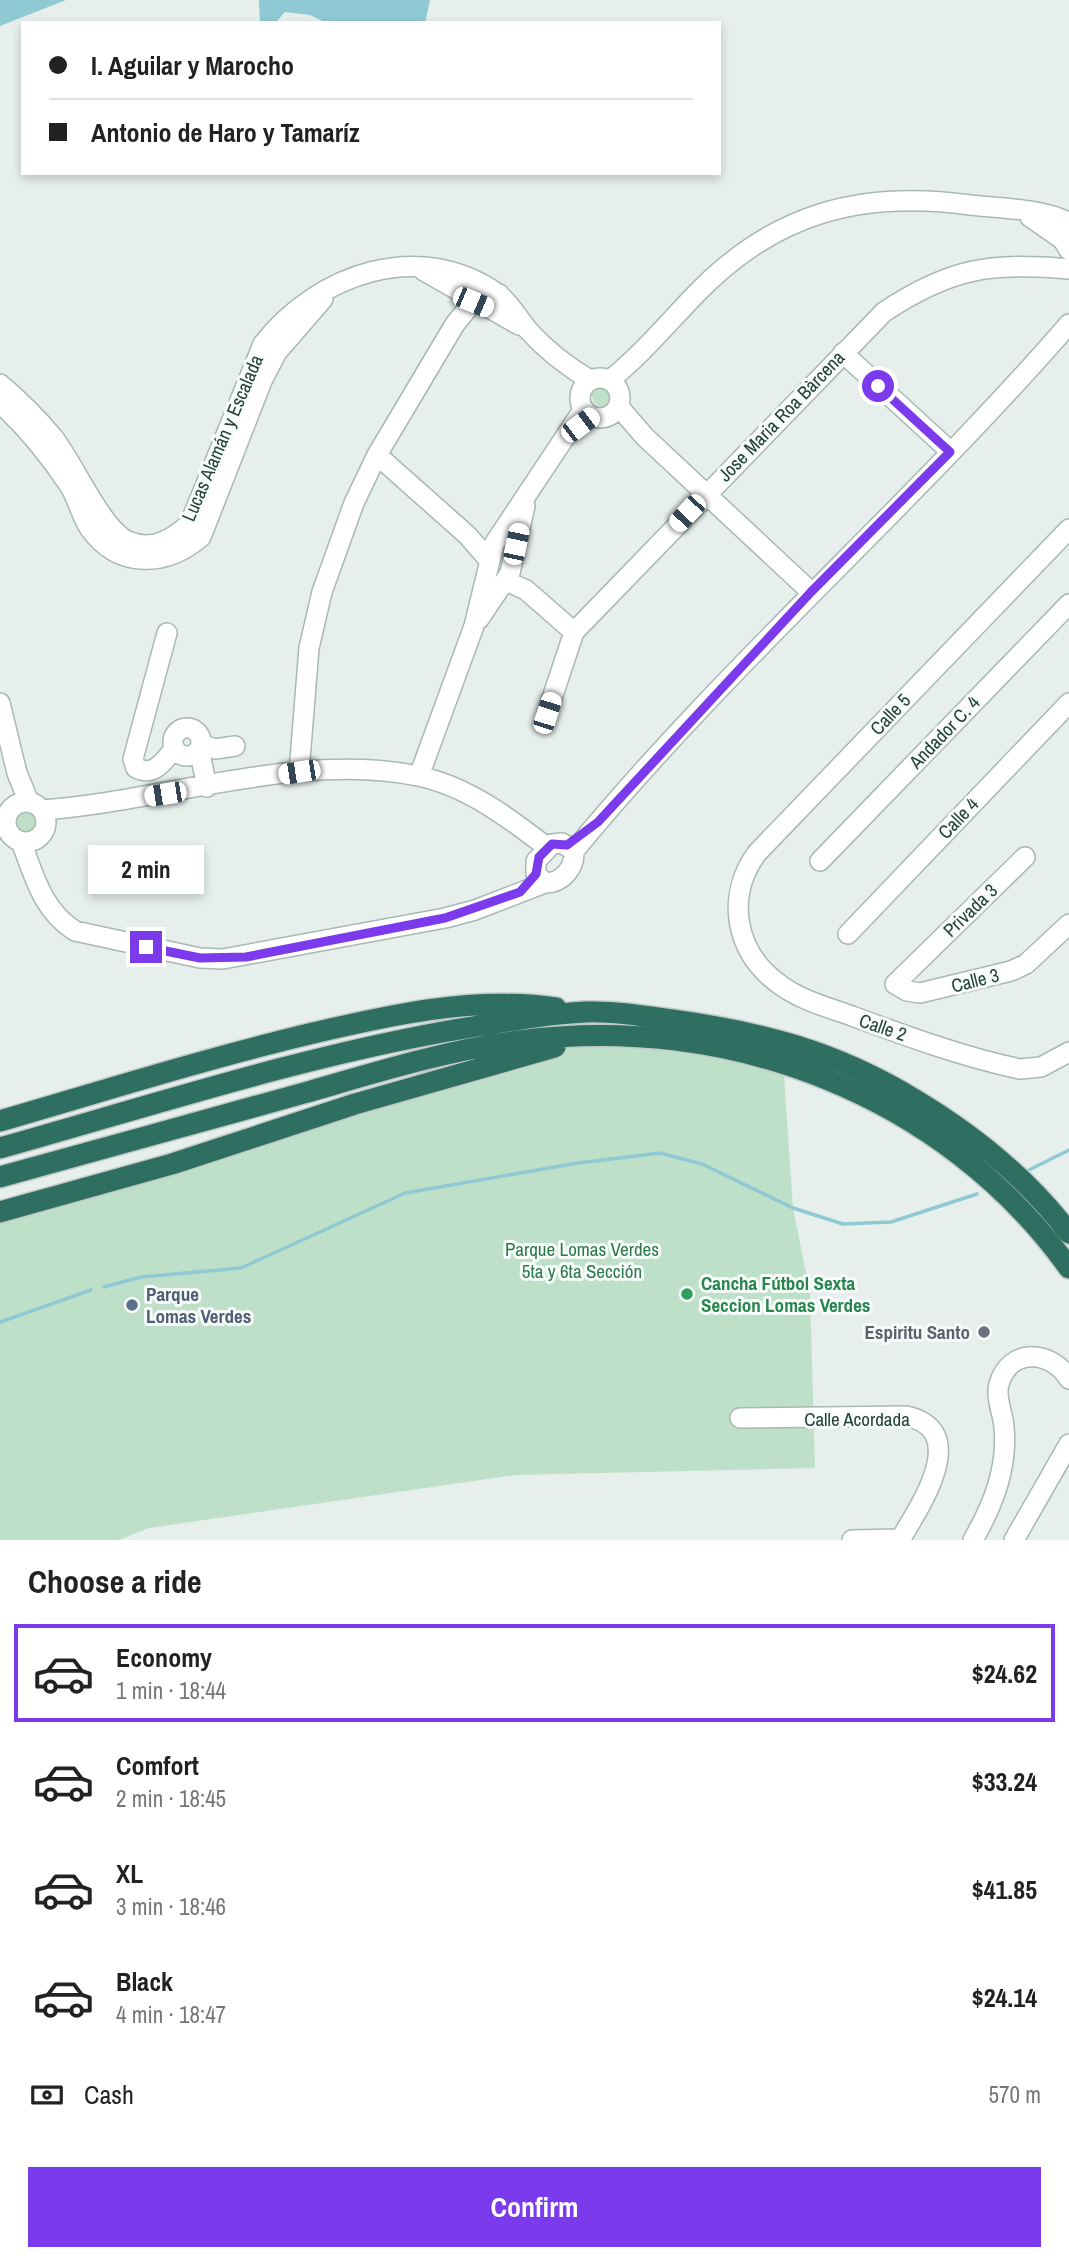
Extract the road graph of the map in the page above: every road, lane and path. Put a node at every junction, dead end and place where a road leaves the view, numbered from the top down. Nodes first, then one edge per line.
1 (1020, 212) junction
2 (1069, 223) edge
3 (1069, 250) edge
4 (417, 267) junction
5 (1069, 269) edge
6 (335, 285) junction
7 (499, 295) junction
8 (473, 302) junction
9 (1069, 308) edge
10 (1067, 327) edge
11 (529, 331) junction
12 (843, 353) junction
13 (0, 384) edge
14 (601, 399) junction
15 (0, 403) edge
16 (950, 452) junction
17 (377, 455) junction
18 (706, 493) junction
19 (1069, 528) edge
20 (500, 562) junction
21 (811, 592) junction
22 (1069, 604) edge
23 (574, 632) junction
24 (167, 633) dead end
25 (0, 702) edge
26 (1069, 703) edge
27 (547, 713) dead end
28 (235, 746) dead end
29 (190, 750) junction
30 (299, 772) junction
31 (419, 776) junction
32 (200, 788) junction
33 (20, 823) edge
34 (1025, 857) dead end
35 (552, 860) junction
36 (820, 861) dead end
37 (737, 914) joint
38 (1069, 924) edge
39 (848, 934) dead end
40 (915, 963) joint
41 (586, 1012) junction
42 (586, 1038) junction
43 (1069, 1052) edge
44 (0, 1121) edge
45 (0, 1148) edge
46 (0, 1177) edge
47 (0, 1212) edge
48 (1069, 1233) edge
49 (1069, 1268) edge
50 (1069, 1379) edge
51 (740, 1418) dead end
52 (1069, 1444) edge
53 (901, 1539) edge
54 (852, 1540) edge
55 (973, 1540) edge
56 (1014, 1540) edge

1 - 2 street
1 - 3 street
1 - 14 street
4 - 6 street, Lucas Alamán y Escalada
4 - 7 street, Lucas Alamán y Escalada
4 - 8 street, Lucas Alamán y Escalada
5 - 12 street, Jose Maria Roa Bàrcena
6 - 13 street, Lucas Alamán y Escalada
6 - 15 street, Lucas Alamán y Escalada
7 - 8 street
7 - 11 street, Lucas Alamán y Escalada
8 - 11 street, Lucas Alamán y Escalada
8 - 17 street
9 - 10 street
10 - 16 street
11 - 14 street, Lucas Alamán y Escalada
12 - 16 street
12 - 18 street, Jose Maria Roa Bàrcena
14 - 18 street, Lucas Alamán y Escalada
14 - 20 street
16 - 21 street
17 - 20 street
17 - 30 street
18 - 21 street, Lucas Alamán y Escalada
18 - 23 street, Jose Maria Roa Bàrcena
19 - 37 street, Calle 5
20 - 23 street
20 - 31 street
21 - 35 street
22 - 36 street, Andador C. 4
23 - 27 street, Jose Maria Roa Bàrcena
24 - 29 street
25 - 33 street
26 - 39 street, Calle 4
28 - 29 street
29 - 32 street
30 - 31 street
30 - 32 street
31 - 35 street
32 - 33 street
33 - 35 street
34 - 40 street, Privada 3
37 - 43 street, Calle 2
38 - 40 street, Calle 3
41 - 44 highway
41 - 45 highway
41 - 48 highway
42 - 46 highway
42 - 47 highway
42 - 49 highway
50 - 55 street
51 - 53 street, Calle Acordada
52 - 56 street
53 - 54 street

